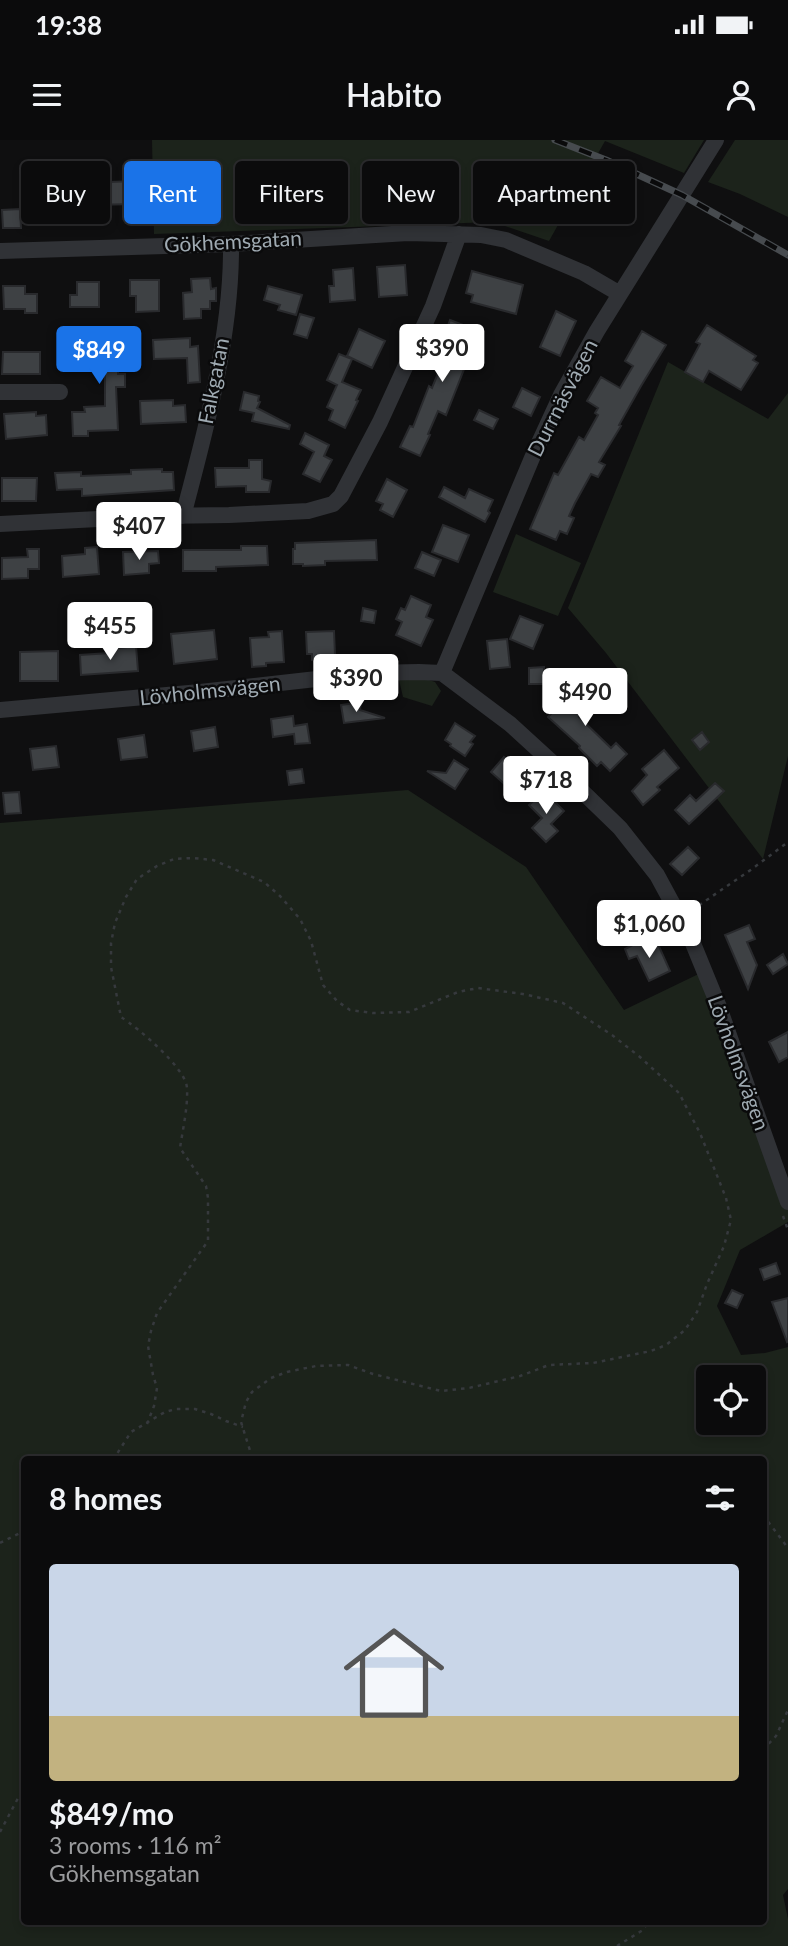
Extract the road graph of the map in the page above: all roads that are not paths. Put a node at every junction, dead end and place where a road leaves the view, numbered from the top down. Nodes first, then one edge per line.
1 (716, 140) edge
2 (459, 234) junction
3 (231, 244) junction
4 (0, 251) edge
5 (620, 295) junction
6 (60, 392) dead end
7 (0, 393) edge
8 (183, 516) junction
9 (0, 524) edge
10 (442, 673) junction
11 (0, 710) edge
12 (786, 1210) edge

1 - 5 street, Durrnäsvägen
2 - 3 street, Gökhemsgatan
2 - 5 street, Gökhemsgatan
2 - 8 street
3 - 4 street, Gökhemsgatan
3 - 8 street, Falkgatan
5 - 10 street, Durrnäsvägen
6 - 7 street
8 - 9 street
10 - 11 street, Lövholmsvägen
10 - 12 street, Lövholmsvägen

